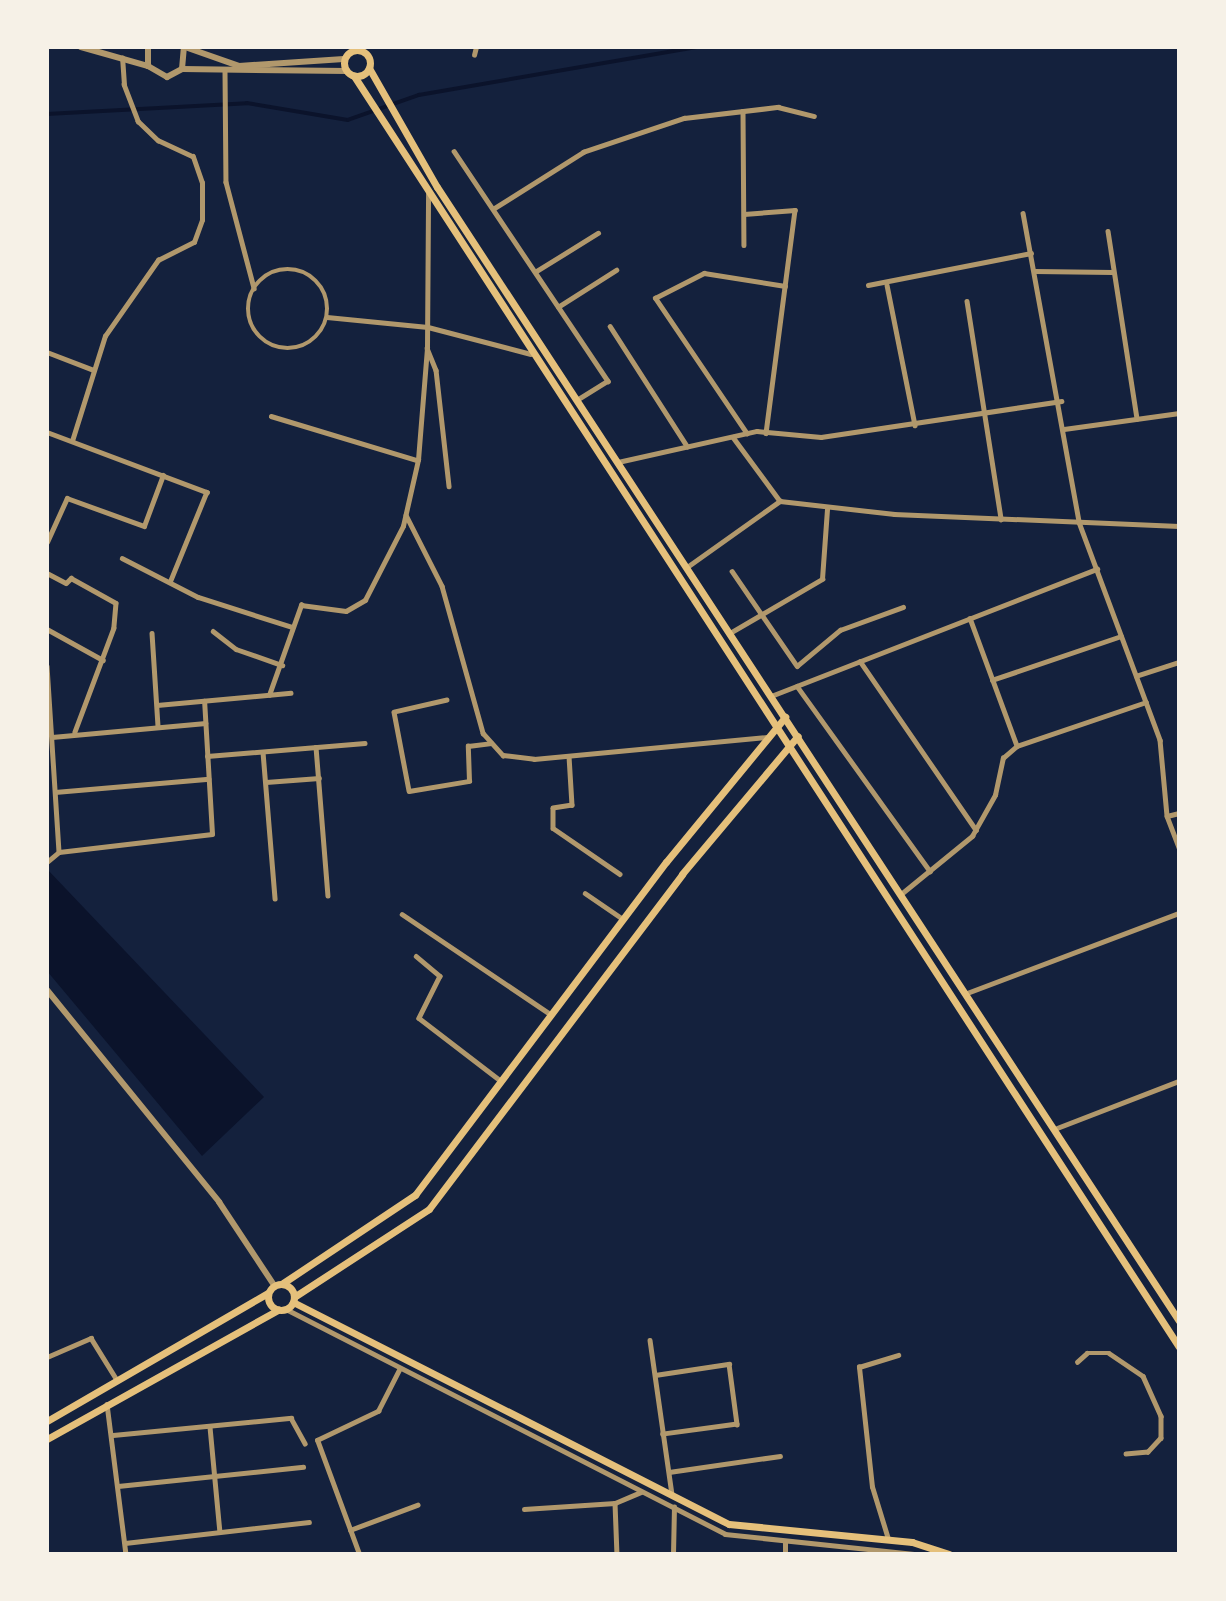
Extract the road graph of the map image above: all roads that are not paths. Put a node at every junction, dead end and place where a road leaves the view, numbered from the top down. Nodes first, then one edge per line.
1 (81, 47) edge
2 (148, 47) edge
3 (184, 47) edge
4 (370, 47) edge
5 (476, 47) edge
6 (355, 49) edge
7 (474, 55) dead end
8 (122, 57) junction
9 (369, 58) junction
10 (344, 59) junction
11 (148, 66) junction
12 (369, 68) junction
13 (182, 69) junction
14 (225, 71) junction
15 (350, 73) junction
16 (743, 111) junction
17 (814, 116) dead end
18 (454, 151) dead end
19 (428, 194) junction
20 (493, 209) junction
21 (1023, 213) dead end
22 (744, 214) junction
23 (1108, 230) dead end
24 (598, 233) dead end
25 (744, 244) dead end
26 (1031, 253) junction
27 (616, 270) dead end
28 (1035, 271) junction
29 (535, 272) junction
30 (1112, 272) junction
31 (868, 285) dead end
32 (887, 285) junction
33 (785, 286) junction
34 (254, 289) junction
35 (967, 301) dead end
36 (558, 307) junction
37 (327, 317) junction
38 (610, 326) dead end
39 (428, 327) junction
40 (427, 347) junction
41 (47, 352) edge
42 (531, 354) junction
43 (94, 370) junction
44 (577, 400) junction
45 (1061, 401) junction
46 (1179, 413) edge
47 (985, 414) junction
48 (271, 416) dead end
49 (1137, 419) junction
50 (915, 425) junction
51 (1064, 429) junction
52 (47, 432) edge
53 (766, 433) junction
54 (747, 434) junction
55 (733, 437) junction
56 (72, 441) junction
57 (687, 447) junction
58 (418, 460) junction
59 (618, 461) junction
60 (163, 475) junction
61 (450, 486) dead end
62 (780, 501) junction
63 (827, 509) junction
64 (406, 515) junction
65 (1001, 519) junction
66 (1079, 522) junction
67 (1179, 526) edge
68 (47, 542) edge
69 (122, 558) dead end
70 (687, 567) junction
71 (1097, 569) junction
72 (732, 571) dead end
73 (47, 573) edge
74 (171, 580) junction
75 (903, 607) dead end
76 (762, 614) junction
77 (970, 618) junction
78 (292, 627) junction
79 (47, 629) edge
80 (213, 631) dead end
81 (152, 633) dead end
82 (730, 633) junction
83 (1121, 636) junction
84 (103, 660) junction
85 (860, 661) junction
86 (1179, 662) edge
87 (282, 664) junction
88 (47, 666) edge
89 (1136, 676) junction
90 (992, 680) junction
91 (797, 685) junction
92 (290, 693) dead end
93 (269, 695) junction
94 (771, 695) junction
95 (204, 701) junction
96 (447, 701) dead end
97 (1146, 702) junction
98 (157, 705) junction
99 (785, 717) junction
100 (205, 723) junction
101 (158, 726) junction
102 (775, 727) junction
103 (75, 732) junction
104 (797, 736) junction
105 (52, 737) junction
106 (765, 737) junction
107 (365, 743) dead end
108 (492, 743) junction
109 (787, 746) junction
110 (1017, 746) junction
111 (316, 747) junction
112 (263, 751) junction
113 (207, 756) junction
114 (569, 756) junction
115 (319, 778) junction
116 (208, 779) junction
117 (266, 782) junction
118 (55, 792) junction
119 (1179, 813) edge
120 (1167, 816) junction
121 (976, 830) junction
122 (1179, 848) edge
123 (59, 852) junction
124 (47, 862) edge
125 (930, 872) junction
126 (620, 874) dead end
127 (586, 893) dead end
128 (901, 894) junction
129 (328, 896) dead end
130 (275, 899) dead end
131 (1179, 913) edge
132 (402, 914) dead end
133 (623, 919) junction
134 (416, 956) dead end
135 (47, 990) edge
136 (967, 993) junction
137 (550, 1014) junction
138 (501, 1081) junction
139 (1179, 1081) edge
140 (1057, 1128) junction
141 (283, 1283) junction
142 (274, 1285) junction
143 (268, 1293) junction
144 (294, 1300) junction
145 (282, 1309) junction
146 (1179, 1321) edge
147 (650, 1340) dead end
148 (1179, 1347) edge
149 (898, 1355) dead end
150 (47, 1357) edge
151 (1077, 1362) dead end
152 (400, 1368) junction
153 (655, 1375) junction
154 (117, 1380) junction
155 (107, 1403) junction
156 (47, 1421) edge
157 (209, 1427) junction
158 (663, 1434) junction
159 (113, 1435) junction
160 (47, 1439) edge
161 (305, 1443) dead end
162 (1126, 1454) dead end
163 (780, 1457) dead end
164 (303, 1467) dead end
165 (669, 1472) junction
166 (215, 1475) junction
167 (118, 1486) junction
168 (641, 1492) junction
169 (672, 1494) junction
170 (615, 1503) junction
171 (417, 1505) dead end
172 (674, 1507) junction
173 (524, 1509) dead end
174 (309, 1522) dead end
175 (350, 1530) junction
176 (220, 1532) junction
177 (888, 1540) junction
178 (125, 1543) junction
179 (785, 1543) junction
180 (126, 1554) edge
181 (359, 1554) edge
182 (617, 1554) edge
183 (673, 1554) edge
184 (785, 1554) edge
185 (916, 1554) edge
186 (949, 1554) edge

1 - 8 street
2 - 11 street
3 - 10 street
3 - 13 street
4 - 9 main road
5 - 7 street
6 - 9 main road
6 - 10 main road
8 - 11 street
8 - 43 street
9 - 12 main road
10 - 15 main road
11 - 13 street
12 - 15 main road
12 - 44 main road
13 - 14 street
14 - 15 street
14 - 34 street
15 - 19 main road
16 - 17 street
16 - 20 street
16 - 22 street
18 - 20 street
19 - 39 street
19 - 42 main road
20 - 29 street
21 - 26 street
22 - 25 street
22 - 33 street
23 - 30 street
24 - 29 street
26 - 28 street
26 - 32 street
27 - 36 street
28 - 30 street
28 - 45 street
29 - 36 street
30 - 49 street
31 - 32 street
32 - 50 street
33 - 53 street
33 - 54 street
34 - 37 street
34 - 37 street
35 - 47 street
36 - 44 street
37 - 39 street
38 - 57 street
39 - 40 street
39 - 42 street
40 - 58 street
40 - 61 street
41 - 43 street
42 - 102 main road
43 - 56 street
44 - 59 main road
45 - 47 street
45 - 51 street
46 - 49 street
47 - 50 street
47 - 65 street
48 - 58 street
49 - 51 street
50 - 53 street
51 - 66 street
52 - 56 street
53 - 54 street
54 - 55 street
55 - 57 street
55 - 62 street
56 - 60 street
57 - 59 street
58 - 64 street
59 - 70 main road
60 - 68 street
60 - 74 street
62 - 63 street
62 - 70 street
63 - 65 street
63 - 76 street
64 - 78 street
64 - 108 street
65 - 66 street
66 - 67 street
66 - 71 street
69 - 74 street
70 - 82 main road
71 - 77 street
71 - 83 street
72 - 76 street
73 - 84 street
74 - 78 street
75 - 76 street
76 - 82 street
77 - 85 street
77 - 90 street
78 - 87 street
79 - 84 street
80 - 87 street
81 - 98 street
82 - 94 main road
83 - 89 street
83 - 90 street
84 - 103 street
85 - 91 street
85 - 121 street
86 - 89 street
87 - 93 street
88 - 105 street
89 - 97 street
90 - 110 street
91 - 94 street
91 - 125 street
92 - 93 street
93 - 95 street
94 - 99 main road
95 - 98 street
95 - 100 street
96 - 108 street
97 - 110 street
97 - 120 street
98 - 101 street
99 - 102 main road
99 - 104 main road
100 - 101 street
100 - 113 street
101 - 103 street
102 - 106 main road
102 - 109 main road
103 - 105 street
104 - 109 main road
104 - 128 main road
105 - 118 street
106 - 114 street
106 - 133 main road
107 - 111 street
108 - 114 street
109 - 144 main road
109 - 148 main road
110 - 121 street
111 - 112 street
111 - 115 street
112 - 113 street
112 - 117 street
113 - 116 street
114 - 126 street
115 - 117 street
115 - 129 street
116 - 118 street
116 - 123 street
117 - 130 street
118 - 123 street
119 - 120 street
120 - 122 street
121 - 125 street
123 - 124 street
125 - 128 street
127 - 133 street
128 - 136 main road
131 - 136 street
132 - 137 street
133 - 137 main road
134 - 138 street
135 - 142 street
136 - 140 main road
137 - 138 main road
138 - 141 main road
139 - 140 street
140 - 146 main road
141 - 142 main road
141 - 144 main road
142 - 143 main road
143 - 145 main road
143 - 154 main road
144 - 145 main road
144 - 169 main road
145 - 152 street
145 - 155 main road
147 - 153 street
149 - 177 street
150 - 154 street
151 - 162 street
152 - 168 street
152 - 175 street
153 - 158 street
153 - 158 street
154 - 156 main road
155 - 159 street
155 - 160 main road
157 - 159 street
157 - 161 street
157 - 166 street
158 - 165 street
159 - 167 street
163 - 165 street
164 - 166 street
165 - 169 street
166 - 167 street
166 - 176 street
167 - 178 street
168 - 170 street
168 - 172 street
169 - 177 main road
170 - 173 street
170 - 182 street
171 - 175 street
172 - 179 street
172 - 183 street
174 - 176 street
175 - 181 street
176 - 178 street
177 - 186 main road
178 - 180 street
179 - 184 street
179 - 185 street

